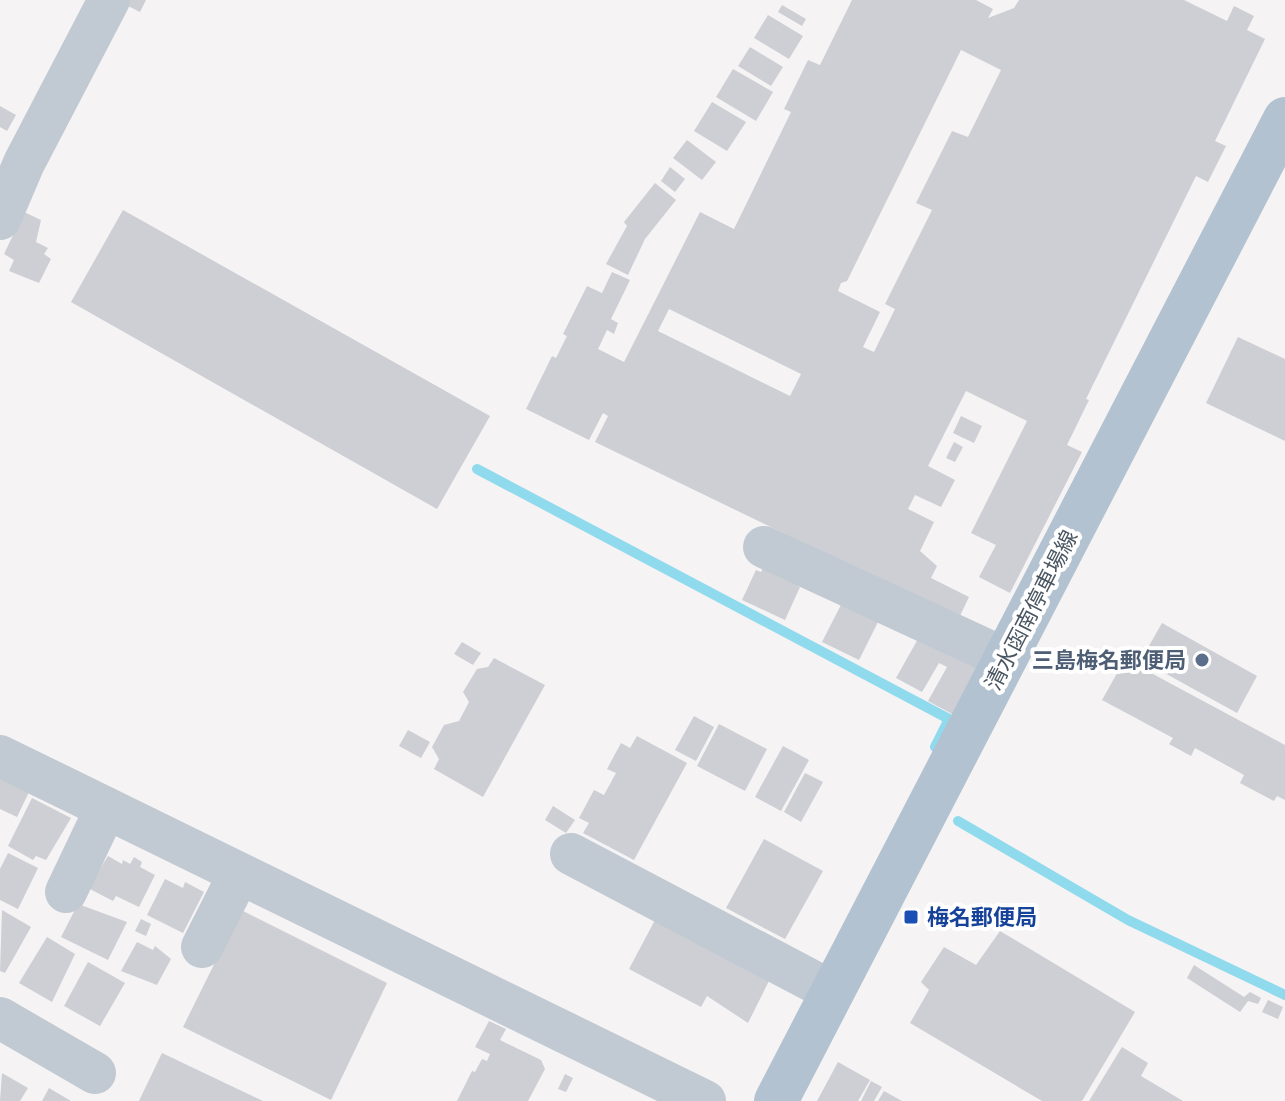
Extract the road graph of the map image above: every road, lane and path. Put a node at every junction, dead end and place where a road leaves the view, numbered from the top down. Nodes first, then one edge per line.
1 (109, 0) edge
2 (1285, 119) edge
3 (12, 157) edge
4 (0, 219) edge
5 (764, 547) dead end
6 (1006, 659) junction
7 (0, 756) edge
8 (106, 808) junction
9 (571, 854) dead end
10 (239, 874) junction
11 (66, 892) dead end
12 (202, 947) dead end
13 (833, 992) junction
14 (0, 1018) edge
15 (95, 1073) dead end
16 (705, 1101) edge
17 (776, 1101) edge

1 - 3 street
2 - 6 main road, 清水函南停車場線
3 - 4 street
5 - 6 street
6 - 13 main road, 清水函南停車場線
7 - 8 street
8 - 10 street
8 - 11 street
9 - 13 street
10 - 12 street
10 - 16 street
13 - 17 main road, 清水函南停車場線
14 - 15 street

